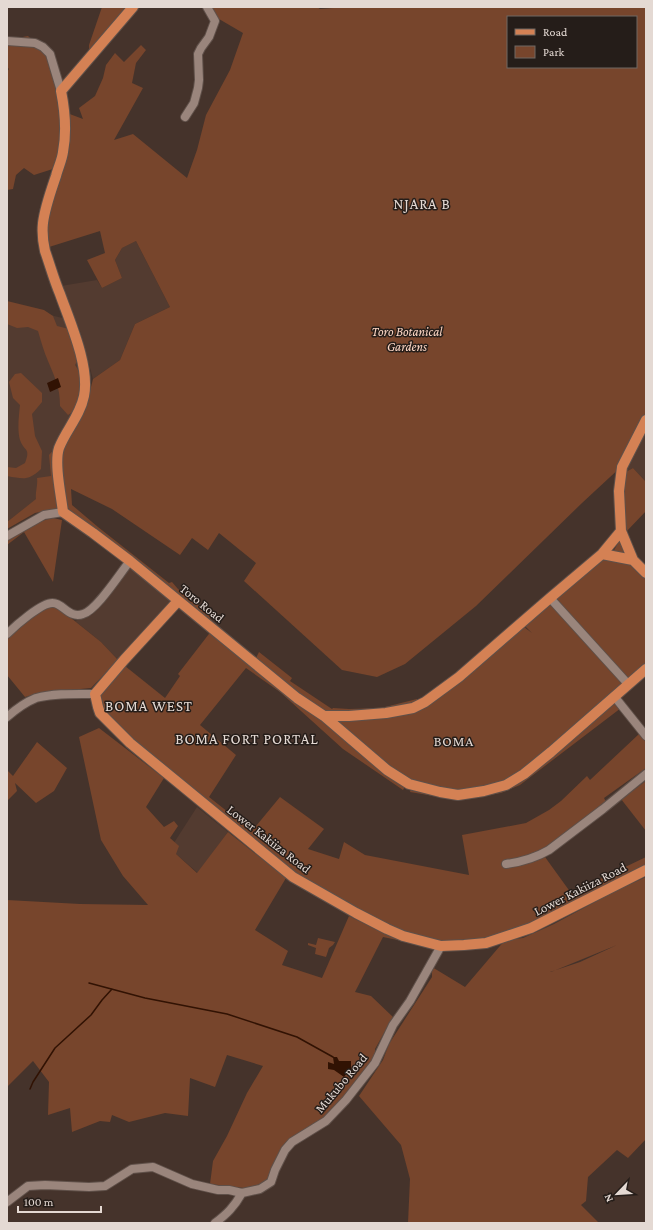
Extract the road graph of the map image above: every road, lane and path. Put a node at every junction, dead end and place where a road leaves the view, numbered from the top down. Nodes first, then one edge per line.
1 (133, 7) edge
2 (207, 7) edge
3 (7, 40) edge
4 (61, 91) junction
5 (185, 118) dead end
6 (646, 420) edge
7 (63, 512) junction
8 (622, 531) junction
9 (7, 536) edge
10 (602, 554) junction
11 (633, 560) junction
12 (130, 561) junction
13 (646, 573) edge
14 (550, 598) junction
15 (178, 601) junction
16 (7, 634) edge
17 (646, 669) edge
18 (628, 684) junction
19 (95, 694) junction
20 (614, 696) junction
21 (324, 716) junction
22 (7, 717) edge
23 (646, 736) edge
24 (646, 774) edge
25 (506, 864) dead end
26 (646, 870) edge
27 (441, 946) junction
28 (242, 1193) junction
29 (7, 1202) edge
30 (215, 1223) edge

1 - 4 main road
2 - 5 street
3 - 4 street
4 - 7 main road
6 - 8 main road
7 - 9 street
7 - 12 main road, Toro Road
8 - 10 main road
8 - 11 main road
10 - 11 main road
10 - 14 main road
11 - 13 main road
12 - 15 main road, Toro Road
12 - 16 street
14 - 18 street
14 - 21 main road
15 - 19 main road
15 - 21 main road, Toro Road
17 - 18 main road, Toro Road
18 - 20 main road, Toro Road
19 - 22 street
19 - 27 main road, Lower Kakiiza Road
20 - 21 main road, Toro Road
20 - 23 street
24 - 25 street
26 - 27 main road, Lower Kakiiza Road
27 - 28 street, Mukubo Road
28 - 29 street
28 - 30 street

